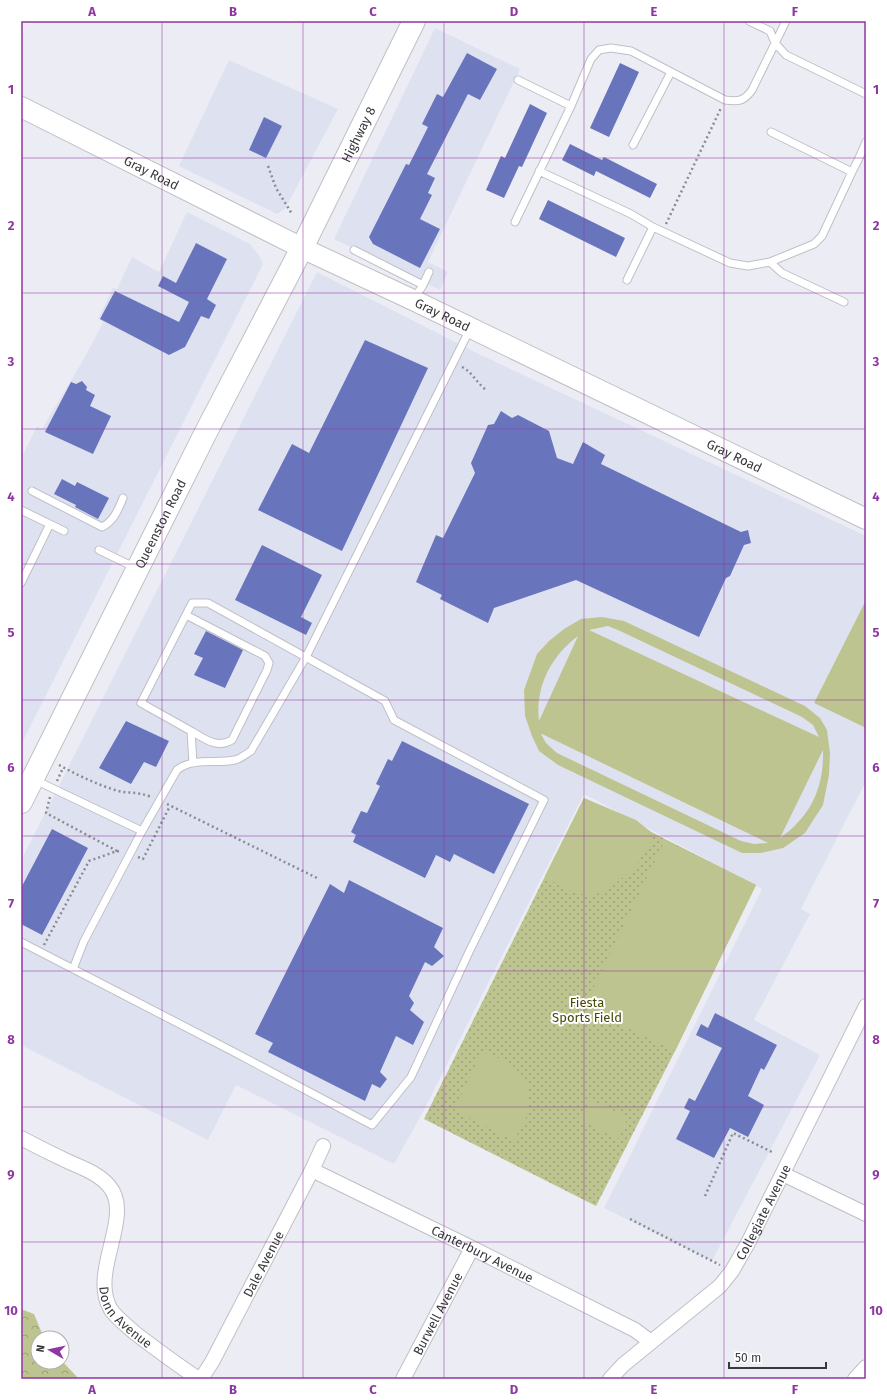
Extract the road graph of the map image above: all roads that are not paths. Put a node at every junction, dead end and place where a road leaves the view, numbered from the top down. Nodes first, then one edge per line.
1 (414, 21) edge
2 (749, 21) edge
3 (786, 21) edge
4 (775, 43) junction
5 (671, 72) junction
6 (518, 80) dead end
7 (866, 94) edge
8 (571, 106) junction
9 (21, 107) edge
10 (772, 132) dead end
11 (866, 142) edge
12 (633, 145) dead end
13 (863, 160) edge
14 (539, 171) junction
15 (852, 172) junction
16 (515, 222) dead end
17 (653, 226) junction
18 (302, 248) junction
19 (354, 250) dead end
20 (770, 262) junction
21 (429, 272) dead end
22 (627, 280) dead end
23 (418, 292) junction
24 (844, 302) dead end
25 (471, 328) junction
26 (32, 492) dead end
27 (123, 498) dead end
28 (21, 510) edge
29 (866, 519) edge
30 (50, 524) junction
31 (64, 531) dead end
32 (99, 550) dead end
33 (138, 569) junction
34 (21, 583) edge
35 (186, 615) junction
36 (306, 657) junction
37 (191, 732) junction
38 (193, 763) junction
39 (33, 779) junction
40 (21, 802) edge
41 (142, 831) junction
42 (21, 942) edge
43 (73, 969) junction
44 (866, 1006) edge
45 (21, 1138) edge
46 (323, 1146) dead end
47 (312, 1170) junction
48 (783, 1174) junction
49 (866, 1214) edge
50 (472, 1248) junction
51 (651, 1342) junction
52 (866, 1367) edge
53 (200, 1379) edge
54 (403, 1379) edge
55 (610, 1379) edge
56 (855, 1379) edge

1 - 18 main road, Highway 8
2 - 4 lane
3 - 4 lane
4 - 5 lane
4 - 7 lane
5 - 8 lane
5 - 12 lane
6 - 8 lane
8 - 14 lane
9 - 18 main road, Gray Road
10 - 15 lane
11 - 13 lane
13 - 15 lane
14 - 16 lane
14 - 17 lane
15 - 20 lane
17 - 20 lane
17 - 22 lane
18 - 23 main road, Gray Road
18 - 33 main road, Queenston Road
19 - 23 lane
20 - 24 lane
21 - 23 lane
23 - 25 main road, Gray Road
25 - 29 main road, Gray Road
25 - 36 lane
26 - 27 lane
28 - 30 lane
30 - 31 lane
30 - 34 lane
32 - 33 lane
33 - 39 main road, Queenston Road
35 - 36 lane
35 - 37 lane
35 - 37 lane
36 - 38 lane
36 - 43 lane
37 - 38 lane
38 - 41 lane
39 - 40 main road, Queenston Road
39 - 41 lane
41 - 43 lane
42 - 43 lane
44 - 48 street, Collegiate Avenue
45 - 53 street, Donn Avenue
46 - 47 street, Dale Avenue
47 - 50 street, Canterbury Avenue
47 - 53 street, Dale Avenue
48 - 49 street
48 - 51 street, Collegiate Avenue
50 - 51 street, Canterbury Avenue
50 - 54 street, Burwell Avenue
51 - 55 street, Collegiate Avenue
52 - 56 street

